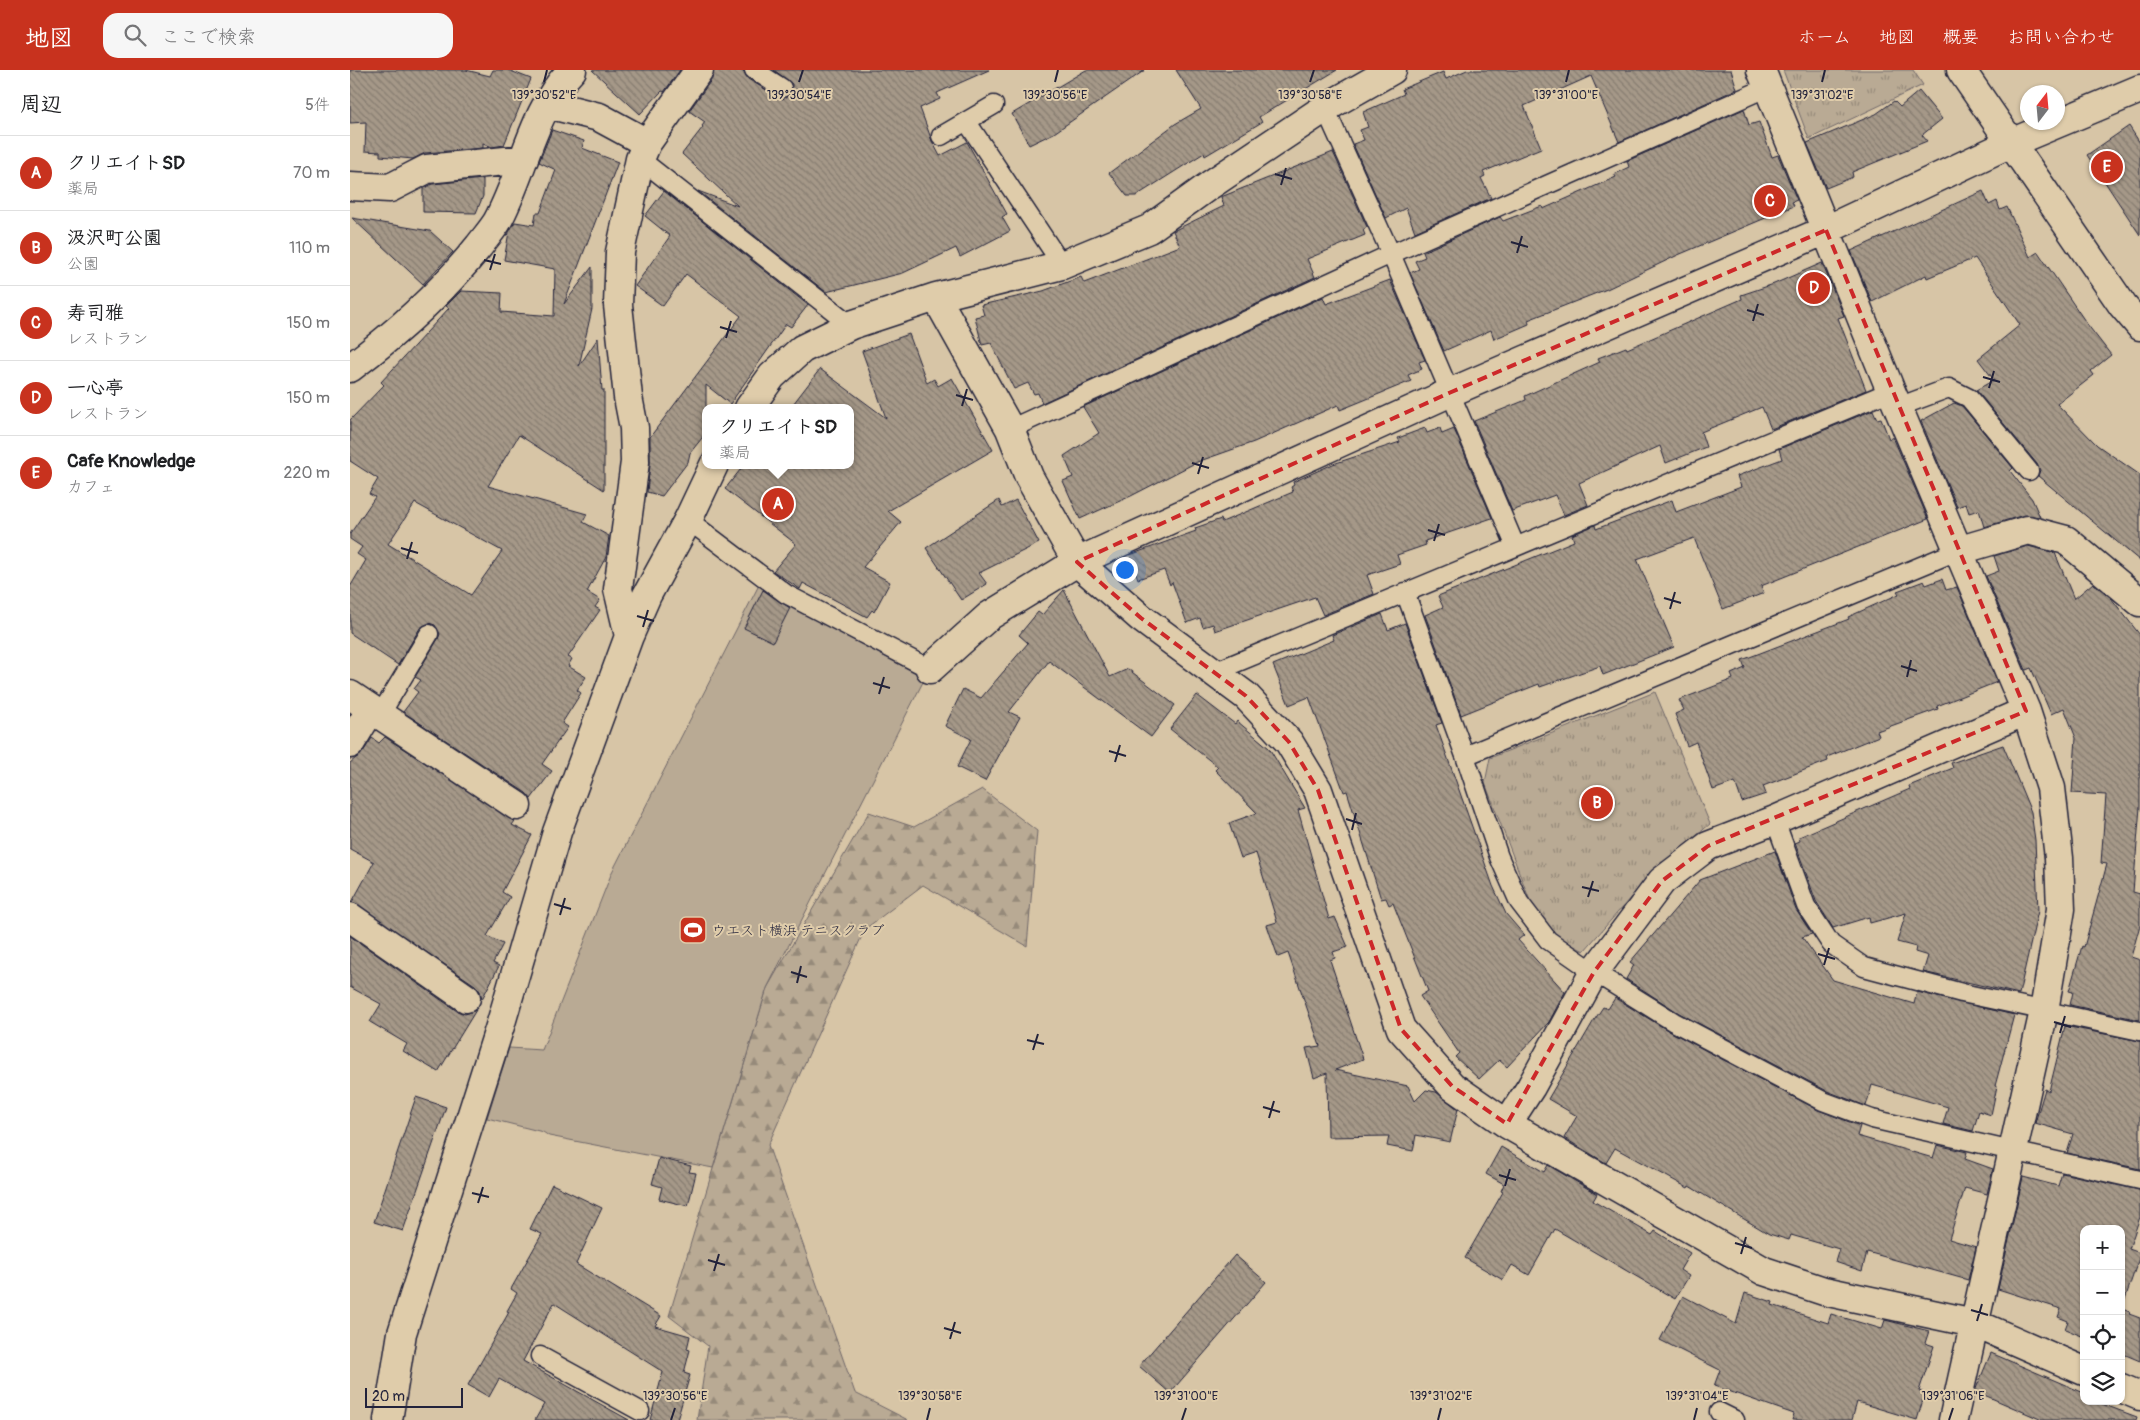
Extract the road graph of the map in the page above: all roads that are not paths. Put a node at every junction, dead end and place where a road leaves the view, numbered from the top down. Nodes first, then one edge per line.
1 (572, 70) edge
2 (699, 70) edge
3 (754, 70) edge
4 (1392, 70) edge
5 (1961, 70) edge
6 (1764, 78) edge
7 (782, 88) dead end
8 (2140, 89) edge
9 (547, 104) junction
10 (994, 105) dead end
11 (1325, 108) junction
12 (967, 122) junction
13 (942, 136) dead end
14 (2013, 142) junction
15 (643, 151) junction
16 (524, 159) junction
17 (350, 186) edge
18 (1826, 230) junction
19 (1391, 254) junction
20 (1062, 265) junction
21 (936, 297) junction
22 (851, 325) junction
23 (2140, 326) edge
24 (350, 368) edge
25 (1449, 393) junction
26 (1894, 399) junction
27 (752, 404) edge
28 (1010, 428) junction
29 (712, 469) edge
30 (2029, 471) dead end
31 (688, 520) junction
32 (1515, 545) junction
33 (1957, 551) junction
34 (1077, 562) junction
35 (1405, 592) junction
36 (2140, 602) edge
37 (429, 634) dead end
38 (629, 636) junction
39 (930, 669) joint
40 (1214, 672) junction
41 (367, 706) edge
42 (2026, 711) junction
43 (350, 744) edge
44 (1466, 756) junction
45 (517, 806) dead end
46 (1775, 820) junction
47 (350, 917) edge
48 (1594, 972) junction
49 (466, 998) dead end
50 (2044, 1011) junction
51 (2140, 1032) edge
52 (1507, 1124) junction
53 (2013, 1151) junction
54 (2140, 1180) edge
55 (1974, 1323) junction
56 (540, 1356) dead end
57 (2080, 1369) edge
58 (2125, 1390) edge
59 (2140, 1396) edge
60 (640, 1411) dead end
61 (388, 1420) edge
62 (1952, 1420) edge

1 - 9 street
2 - 15 street
3 - 7 lane
4 - 11 street
5 - 14 street
6 - 18 street
6 - 19 lane
8 - 14 street
9 - 15 street
9 - 16 street
10 - 12 lane
11 - 19 lane
11 - 20 street
12 - 13 lane
12 - 20 lane
14 - 18 street
14 - 23 street
15 - 22 lane
15 - 38 street
16 - 17 street
16 - 24 street
18 - 25 street
18 - 26 street
19 - 25 lane
19 - 28 lane
20 - 21 street
21 - 22 street
21 - 28 street
22 - 27 street
25 - 32 lane
25 - 34 street
26 - 30 lane
26 - 32 lane
26 - 33 street
28 - 34 street
29 - 31 street
31 - 38 street
31 - 39 lane
32 - 35 lane
33 - 36 street
33 - 42 street
33 - 44 lane
34 - 39 street
34 - 40 street
35 - 40 lane
35 - 44 lane
37 - 41 lane
38 - 61 street
40 - 52 street
41 - 43 street
41 - 45 street
42 - 46 street
42 - 50 street
44 - 48 lane
46 - 48 street
46 - 50 lane
47 - 49 street
48 - 52 street
48 - 53 lane
50 - 51 lane
50 - 53 street
52 - 55 street
53 - 54 lane
53 - 55 street
55 - 57 street
55 - 62 street
56 - 60 lane
58 - 59 street

